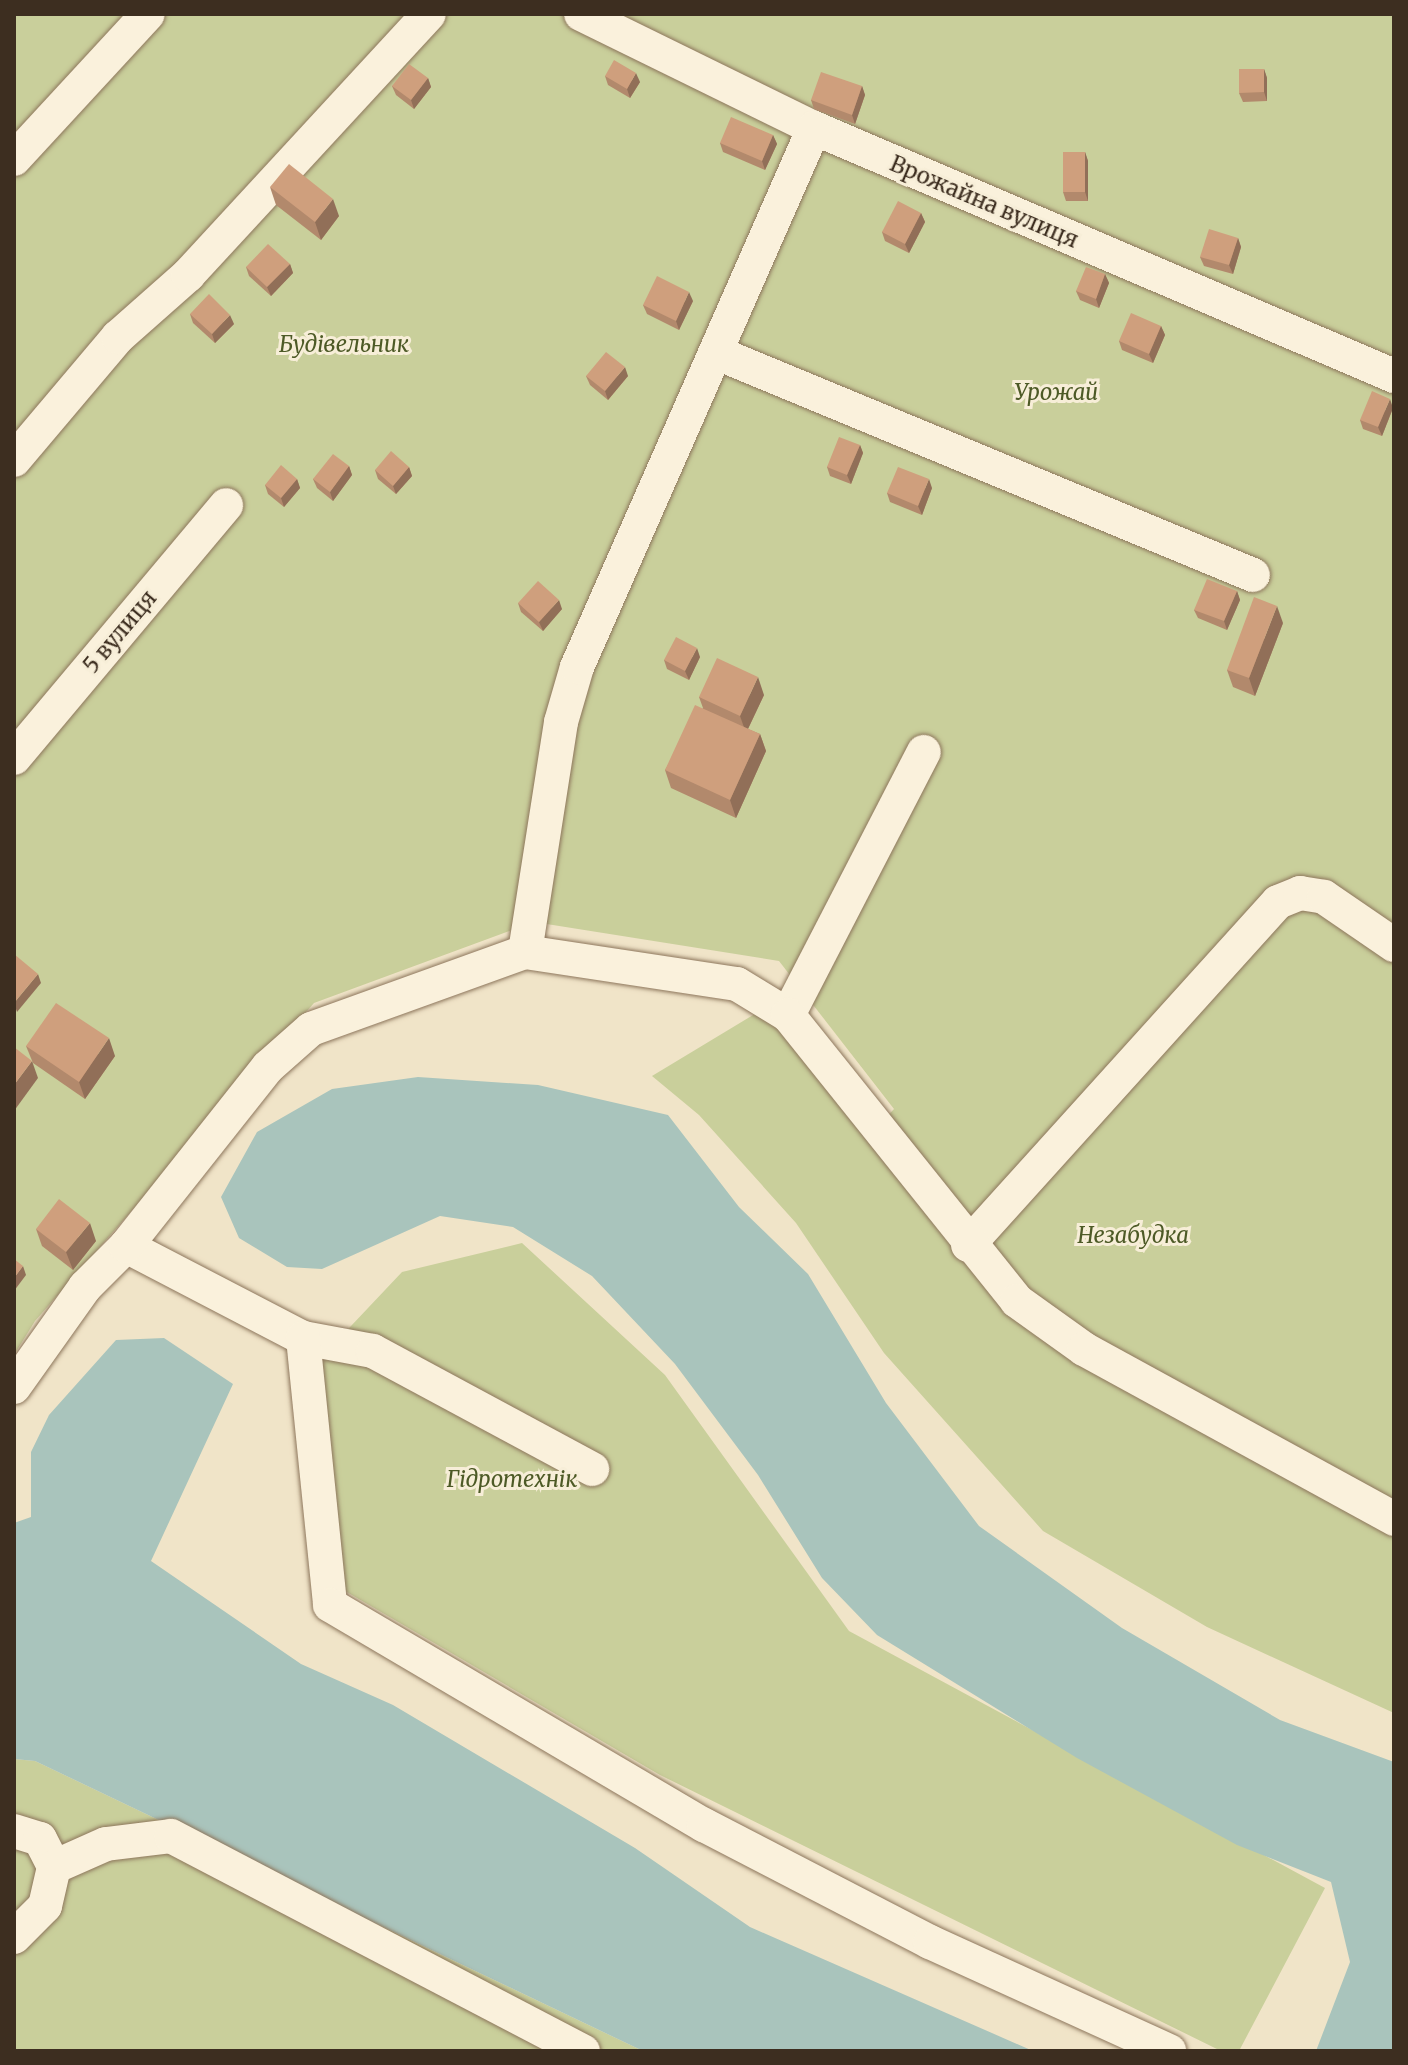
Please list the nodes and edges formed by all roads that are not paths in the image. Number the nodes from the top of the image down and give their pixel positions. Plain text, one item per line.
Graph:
1 (148, 14) edge
2 (429, 14) edge
3 (581, 14) edge
4 (814, 128) junction
5 (14, 159) edge
6 (717, 353) junction
7 (1394, 376) edge
8 (14, 460) edge
9 (226, 505) dead end
10 (1253, 575) dead end
11 (924, 752) dead end
12 (14, 758) edge
13 (1394, 945) edge
14 (525, 952) junction
15 (788, 1015) junction
16 (968, 1245) junction
17 (126, 1246) junction
18 (303, 1338) junction
19 (14, 1387) edge
20 (592, 1469) dead end
21 (1394, 1519) edge
22 (14, 1831) edge
23 (54, 1867) junction
24 (14, 1937) edge
25 (583, 2051) edge
26 (1169, 2051) edge

1 - 5 street
2 - 8 street
3 - 4 street, Врожайна вулиця
4 - 6 street
4 - 7 street, Врожайна вулиця
6 - 10 street
6 - 14 street
9 - 12 street, 5 вулиця
11 - 15 street
13 - 16 street
14 - 15 street
14 - 17 street
15 - 16 street
16 - 21 street
17 - 18 street
17 - 19 street
18 - 20 street
18 - 26 street
22 - 23 street
23 - 24 street
23 - 25 street

